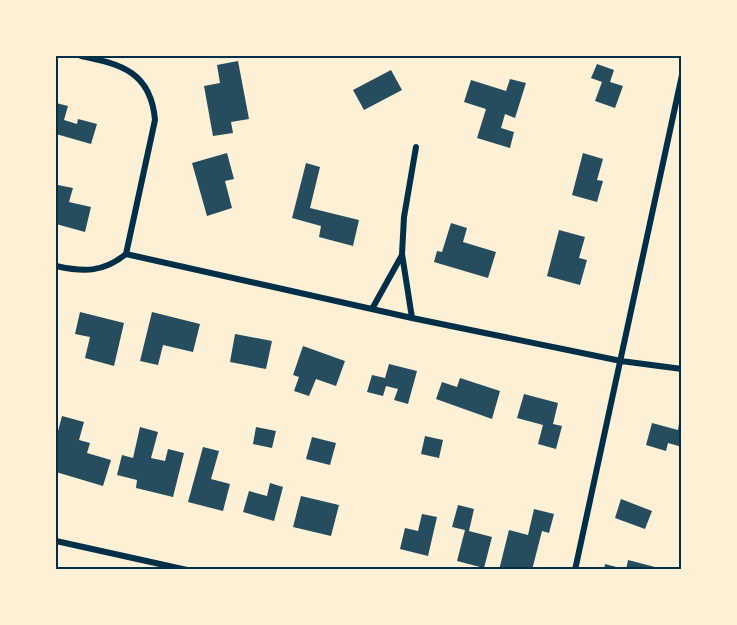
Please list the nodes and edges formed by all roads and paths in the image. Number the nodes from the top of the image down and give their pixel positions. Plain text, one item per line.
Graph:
1 (81, 56) edge
2 (681, 75) edge
3 (416, 147) dead end
4 (126, 254) junction
5 (402, 254) junction
6 (56, 266) edge
7 (372, 309) junction
8 (412, 318) junction
9 (621, 361) junction
10 (681, 369) edge
11 (56, 541) edge
12 (187, 570) edge
13 (575, 570) edge

1 - 4 street
2 - 9 street
3 - 5 street
4 - 6 street
4 - 7 street
5 - 7 street
5 - 8 street
7 - 8 street
8 - 9 street
9 - 10 street
9 - 13 street
11 - 12 street

